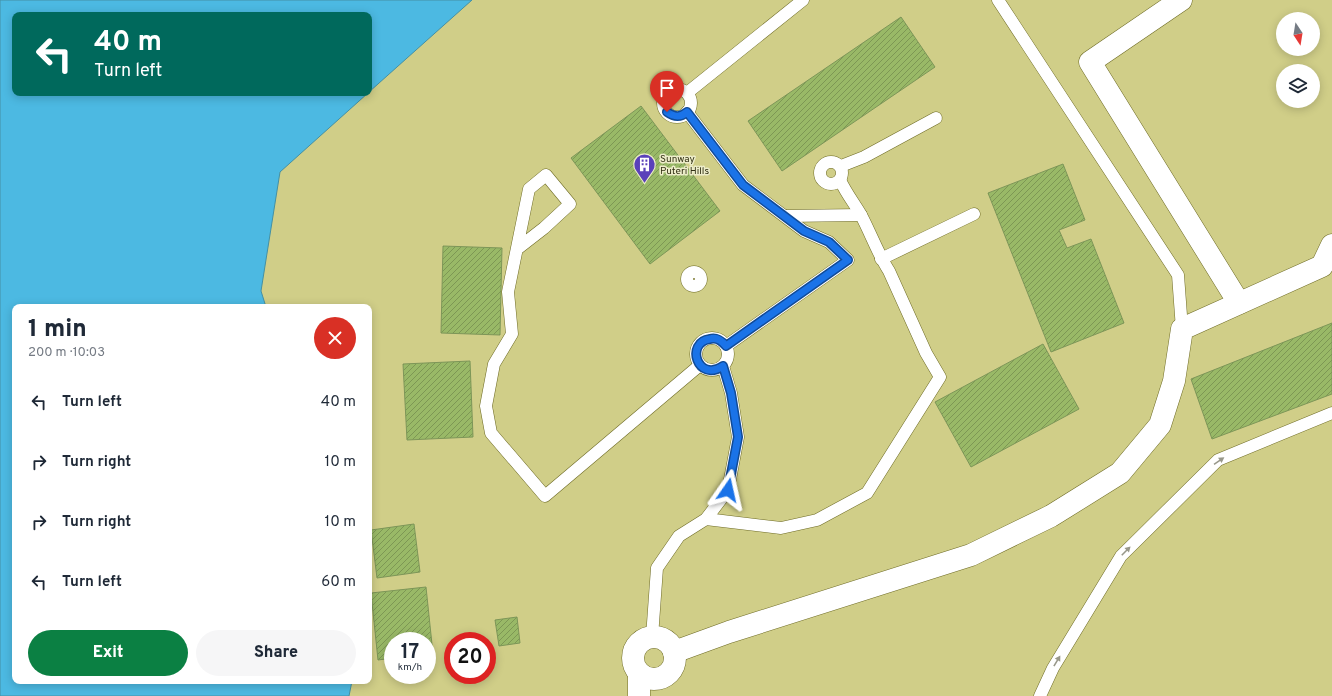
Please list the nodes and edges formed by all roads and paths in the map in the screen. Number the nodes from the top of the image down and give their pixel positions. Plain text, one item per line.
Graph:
1 (804, 0) edge
2 (998, 0) edge
3 (1181, 0) edge
4 (687, 93) junction
5 (687, 112) junction
6 (936, 118) dead end
7 (841, 166) junction
8 (840, 180) junction
9 (974, 214) dead end
10 (861, 215) junction
11 (785, 216) junction
12 (1332, 245) edge
13 (517, 249) junction
14 (881, 259) junction
15 (1239, 303) junction
16 (1182, 329) junction
17 (726, 346) junction
18 (700, 365) junction
19 (723, 366) junction
20 (1332, 413) edge
21 (706, 519) junction
22 (652, 637) junction
23 (674, 652) junction
24 (639, 673) junction
25 (664, 686) edge
26 (639, 696) edge
27 (1040, 696) edge

1 - 4 lane
2 - 16 lane
3 - 15 street
4 - 5 lane
4 - 5 lane
5 - 11 lane
6 - 7 lane
7 - 8 lane
7 - 8 lane
8 - 10 lane
9 - 14 lane
10 - 11 lane
10 - 14 lane
11 - 17 lane
12 - 15 street
13 - 13 lane
13 - 18 lane
14 - 21 lane
15 - 16 street
16 - 23 street
17 - 18 lane
17 - 19 lane
18 - 19 lane
19 - 21 lane
27 -> 20 lane
21 - 22 lane
22 - 23 street
22 - 24 street
23 - 25 street
24 - 25 street
24 - 26 street

